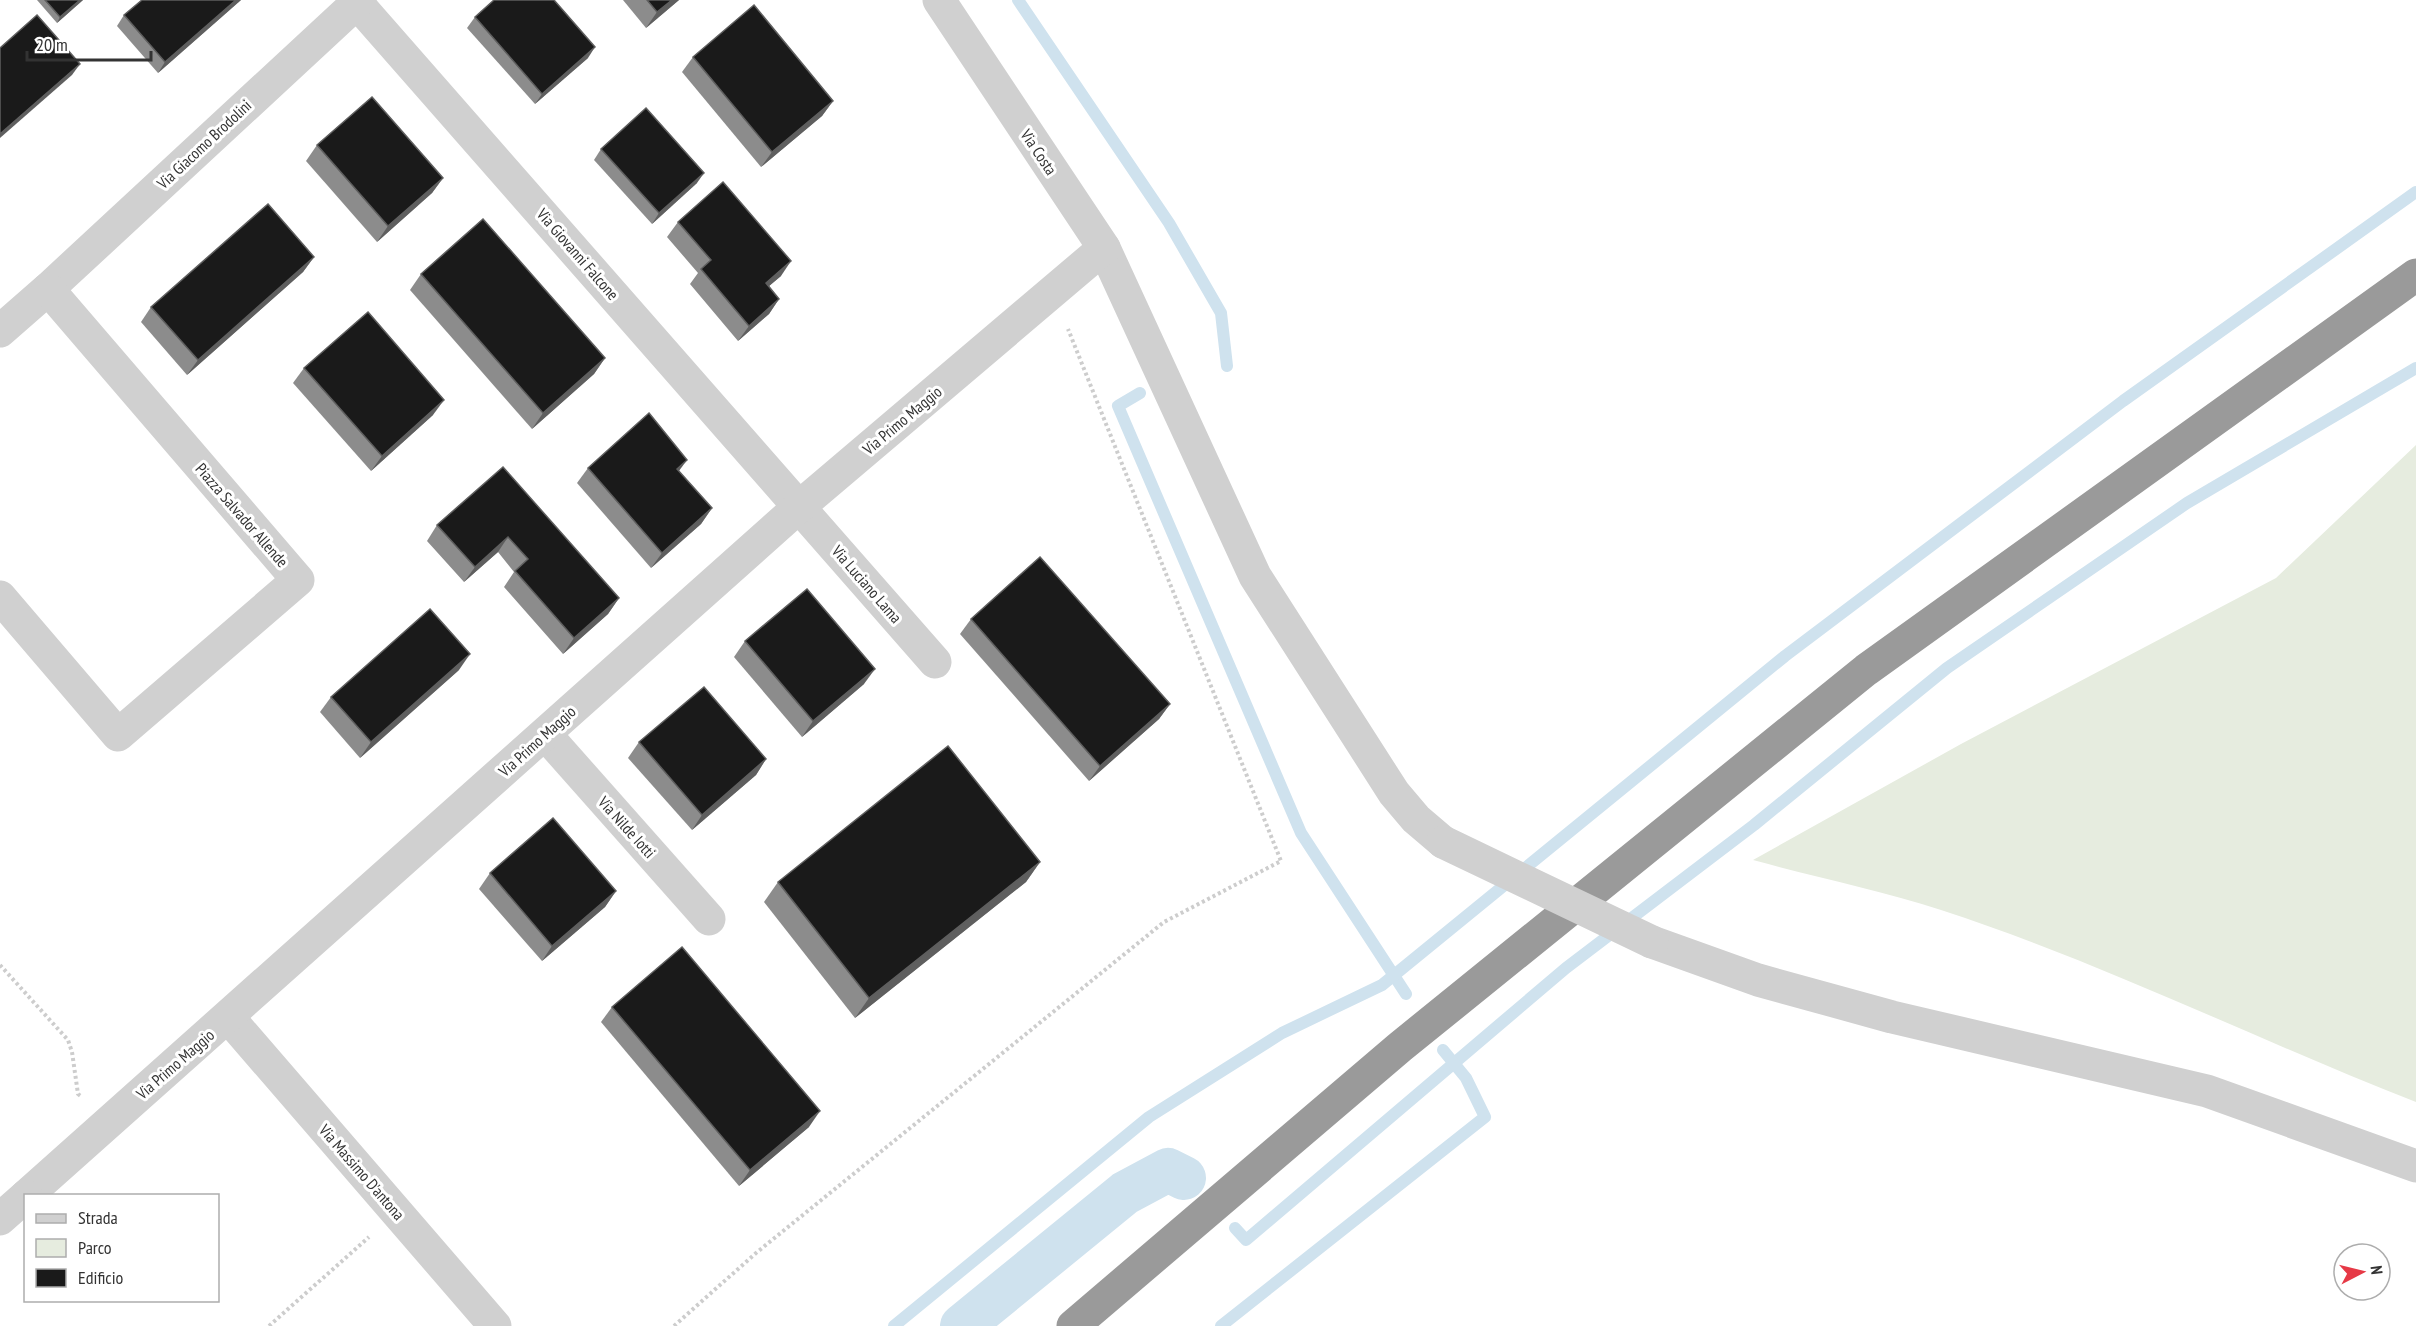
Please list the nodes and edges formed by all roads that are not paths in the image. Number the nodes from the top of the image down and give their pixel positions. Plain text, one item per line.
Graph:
1 (939, 0) edge
2 (358, 1) edge
3 (1104, 248) junction
4 (2416, 275) edge
5 (48, 289) junction
6 (0, 331) edge
7 (800, 506) junction
8 (0, 597) edge
9 (935, 662) dead end
10 (545, 734) junction
11 (709, 919) dead end
12 (228, 1017) junction
13 (2416, 1166) edge
14 (28, 1194) edge
15 (24, 1198) edge
16 (0, 1219) edge
17 (495, 1326) edge
18 (1073, 1326) edge

1 - 3 street, Via Costa
2 - 5 street, Via Giacomo Brodolini
2 - 7 street, Via Giovanni Falcone
3 - 7 street, Via Primo Maggio
3 - 13 street, Via Costa, bridge
4 - 18 highway
5 - 6 street
5 - 8 street, Piazza Salvador Allende
7 - 9 street, Via Luciano Lama
7 - 10 street, Via Primo Maggio
10 - 11 street, Via Nilde Iotti
10 - 12 street, Via Primo Maggio
12 - 14 street, Via Primo Maggio
12 - 17 street, Via Massimo D'antona
15 - 16 street, Via Primo Maggio

